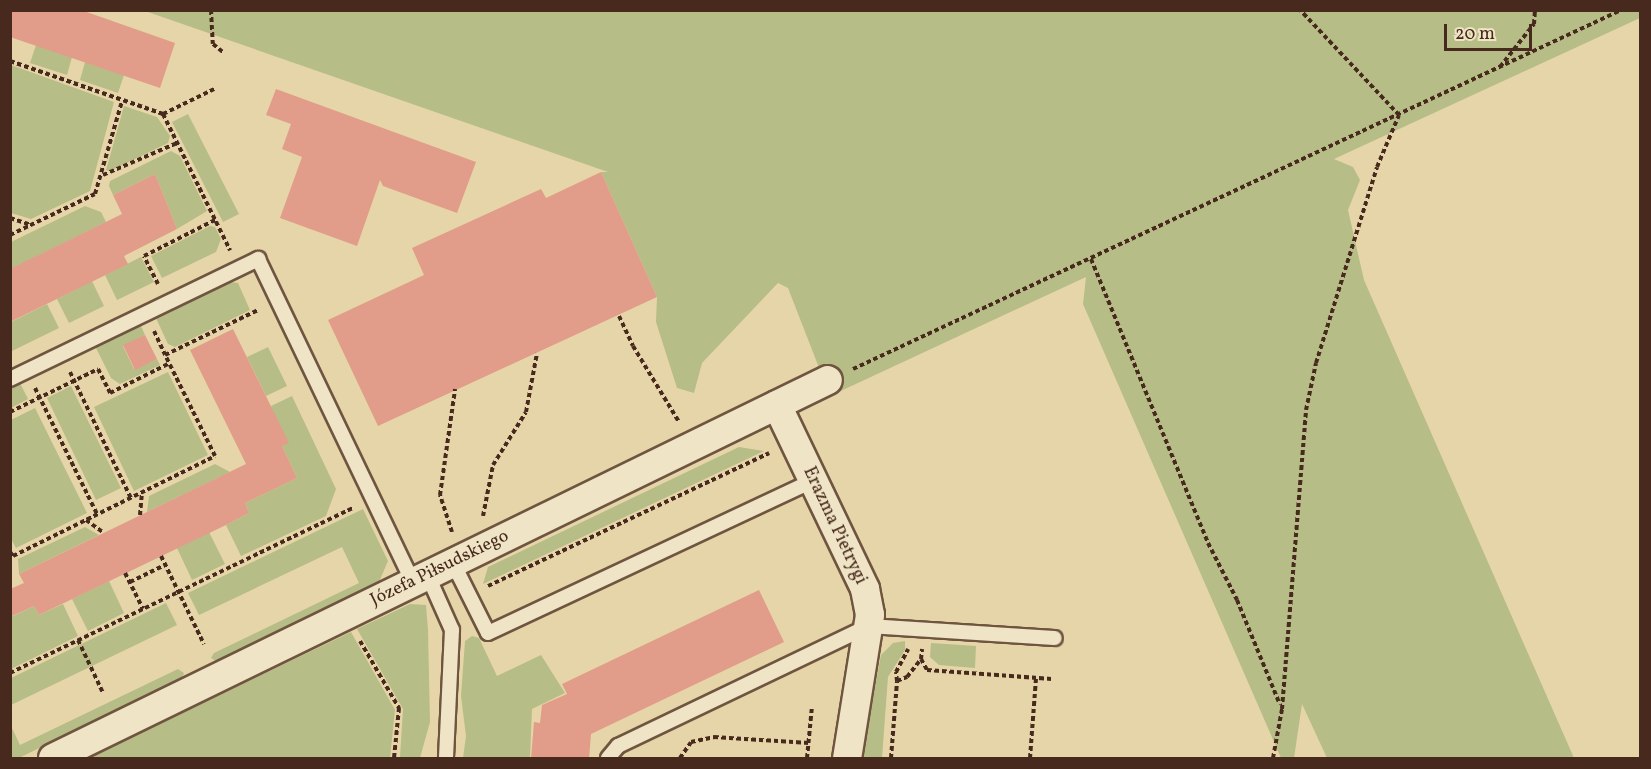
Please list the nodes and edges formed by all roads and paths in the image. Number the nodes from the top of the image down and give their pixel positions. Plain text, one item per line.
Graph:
1 (211, 10) edge
2 (1300, 10) edge
3 (1535, 10) edge
4 (1621, 10) edge
5 (223, 52) dead end
6 (10, 61) edge
7 (1499, 68) junction
8 (214, 89) dead end
9 (122, 101) junction
10 (163, 114) junction
11 (1399, 115) junction
12 (177, 143) junction
13 (103, 175) junction
14 (10, 218) edge
15 (214, 220) junction
16 (32, 225) junction
17 (10, 235) edge
18 (1091, 259) junction
19 (238, 268) junction
20 (160, 288) dead end
21 (258, 310) junction
22 (620, 316) dead end
23 (262, 320) dead end
24 (537, 353) dead end
25 (61, 354) junction
26 (170, 363) junction
27 (27, 371) junction
28 (10, 379) edge
29 (828, 380) joint
30 (74, 381) junction
31 (455, 389) dead end
32 (40, 398) junction
33 (777, 405) junction
34 (10, 412) edge
35 (794, 441) junction
36 (692, 447) junction
37 (813, 481) junction
38 (142, 492) junction
39 (131, 498) junction
40 (346, 498) dead end
41 (374, 502) junction
42 (351, 508) junction
43 (97, 514) junction
44 (140, 515) dead end
45 (86, 520) junction
46 (104, 532) dead end
47 (491, 544) junction
48 (10, 552) edge
49 (161, 556) dead end
50 (457, 562) junction
51 (165, 565) junction
52 (125, 573) dead end
53 (420, 580) junction
54 (130, 582) junction
55 (178, 592) junction
56 (469, 596) junction
57 (143, 609) junction
58 (346, 616) junction
59 (868, 626) junction
60 (1055, 638) dead end
61 (78, 640) junction
62 (923, 642) dead end
63 (204, 644) dead end
64 (921, 659) junction
65 (10, 673) edge
66 (1036, 678) junction
67 (1052, 679) dead end
68 (103, 693) dead end
69 (812, 706) dead end
70 (1282, 709) junction
71 (809, 743) junction
72 (53, 759) edge
73 (394, 759) edge
74 (446, 759) edge
75 (608, 759) edge
76 (680, 759) edge
77 (807, 759) edge
78 (848, 759) edge
79 (891, 759) edge
80 (1030, 759) edge
81 (1273, 759) edge

1 - 5 path
2 - 11 path
3 - 7 path
4 - 7 path
6 - 9 path
7 - 11 path
8 - 10 path
9 - 10 path
9 - 13 path
10 - 12 path
11 - 18 path
11 - 70 path
12 - 13 path
12 - 15 path
13 - 16 path
14 - 16 path
15 - 19 path
15 - 20 path
16 - 17 path
18 - 29 path
18 - 70 path
19 - 21 path
19 - 25 lane
19 - 41 lane
21 - 23 path
21 - 26 path
22 - 36 path
24 - 47 path
25 - 27 lane
25 - 30 path
26 - 30 path
26 - 38 path
27 - 28 lane
27 - 32 path
29 - 33 street, Józefa Piłsudskiego
30 - 32 path
30 - 39 path
31 - 50 path
32 - 34 path
32 - 43 path
33 - 35 street, Erazma Pietrygi
33 - 36 street, Józefa Piłsudskiego
35 - 37 street, Erazma Pietrygi
35 - 56 path
36 - 47 street, Józefa Piłsudskiego
37 - 56 lane
37 - 59 street, Erazma Pietrygi
38 - 39 path
38 - 44 path
39 - 43 path
40 - 42 path
41 - 42 path
41 - 53 lane
42 - 55 path
43 - 45 path
45 - 46 path
45 - 48 path
47 - 50 street, Józefa Piłsudskiego
49 - 51 path
50 - 53 street, Józefa Piłsudskiego
50 - 56 lane
51 - 54 path
51 - 55 path
52 - 54 path
53 - 58 street, Józefa Piłsudskiego
53 - 74 lane
54 - 57 path
55 - 57 path
55 - 63 path
57 - 61 path
58 - 72 street, Józefa Piłsudskiego
58 - 73 path
59 - 60 lane
59 - 75 lane
59 - 78 street, Erazma Pietrygi
61 - 65 path
61 - 68 path
62 - 64 path
64 - 66 path
64 - 79 path
66 - 67 path
66 - 80 path
69 - 71 path
70 - 81 path
71 - 76 path
71 - 77 path

